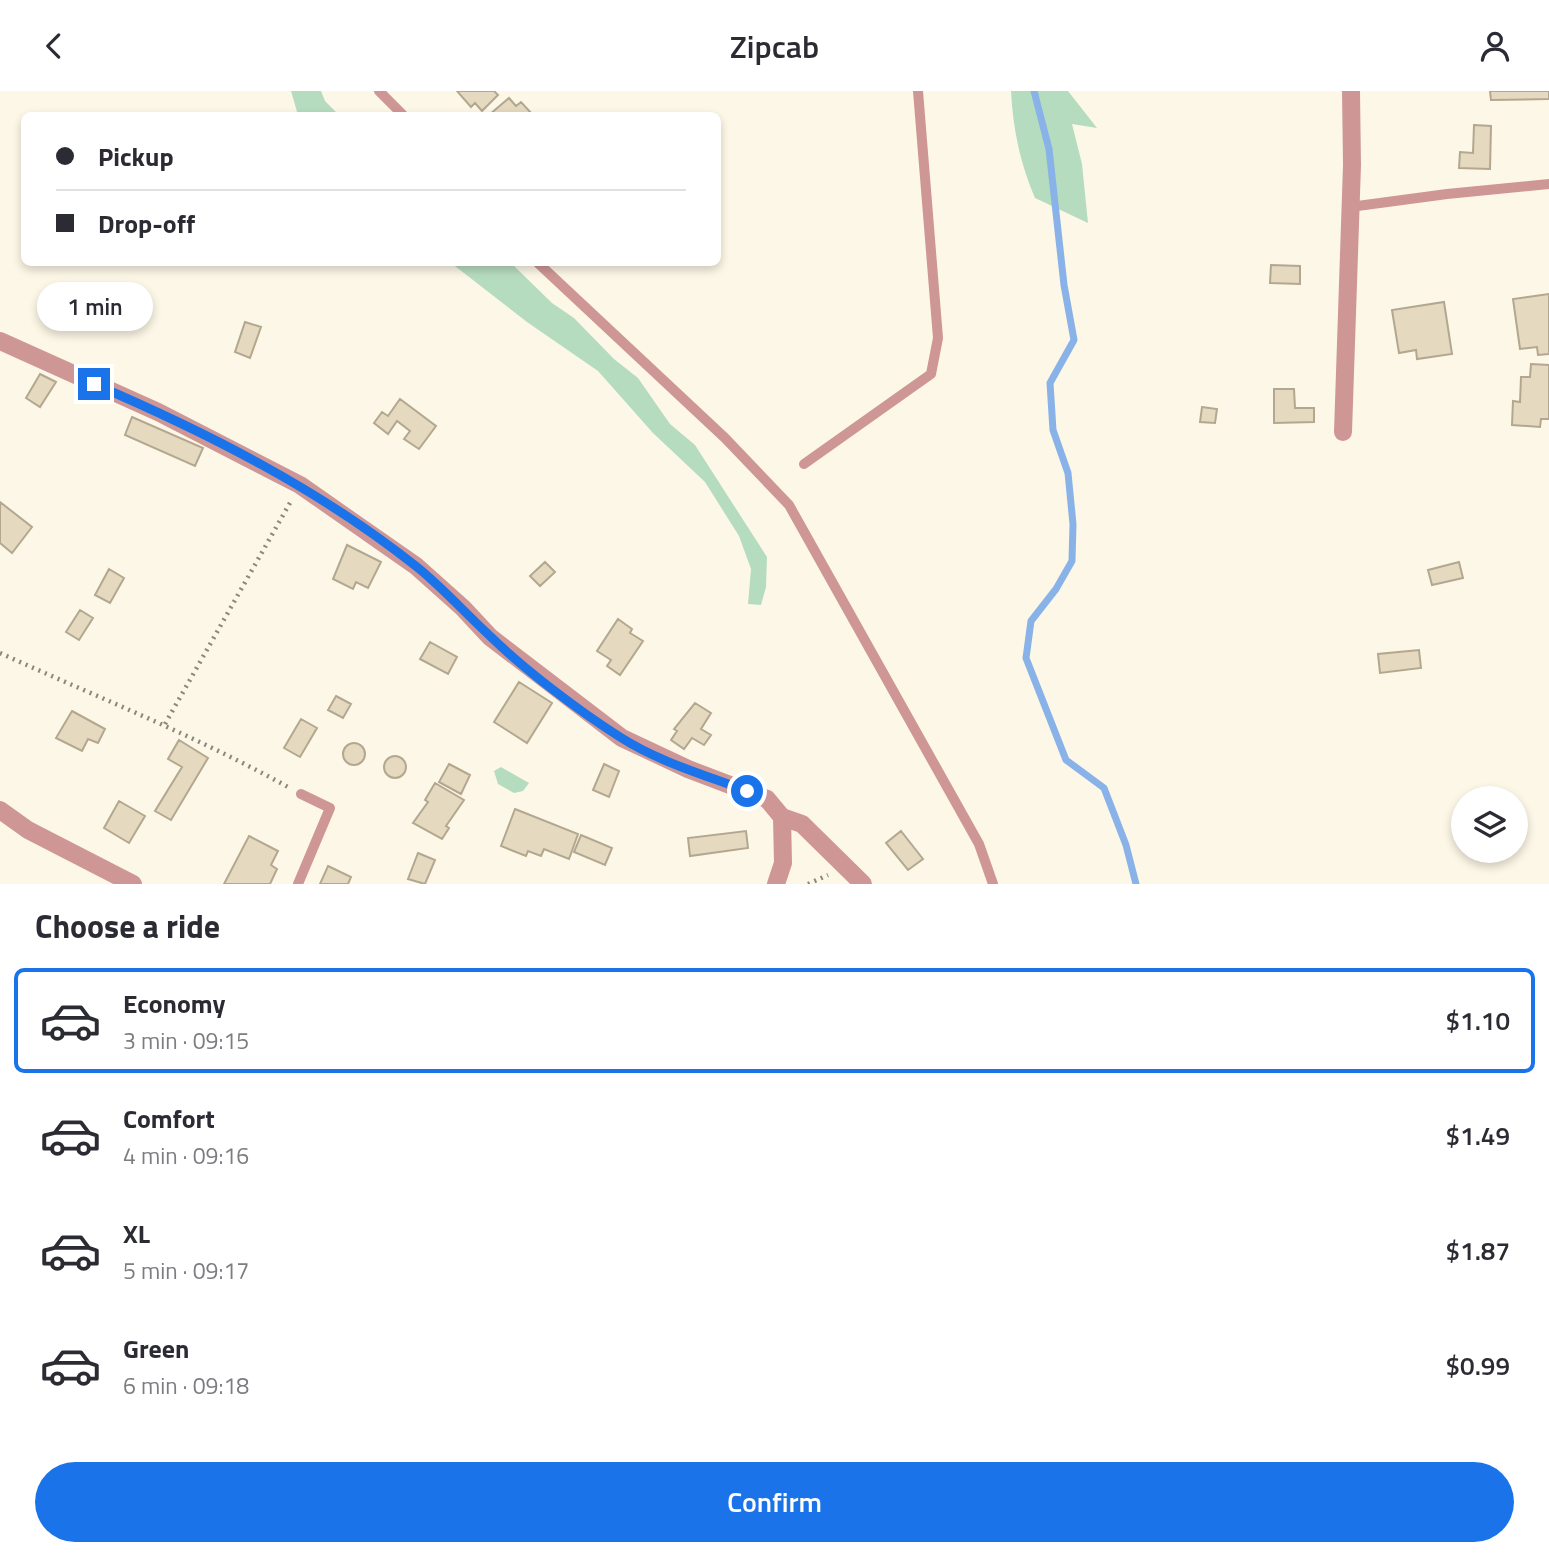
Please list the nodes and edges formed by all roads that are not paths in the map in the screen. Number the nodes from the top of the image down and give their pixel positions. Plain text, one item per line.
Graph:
1 (379, 91) edge
2 (919, 91) edge
3 (1352, 91) edge
4 (400, 112) edge
5 (1549, 184) edge
6 (1350, 208) junction
7 (541, 266) edge
8 (0, 341) edge
9 (1343, 432) dead end
10 (804, 464) dead end
11 (301, 794) road end
12 (0, 810) edge
13 (782, 817) junction
14 (133, 884) edge
15 (298, 884) edge
16 (776, 884) edge
17 (863, 884) edge
18 (993, 884) edge

1 - 4 lane
2 - 10 lane
3 - 6 street
5 - 6 lane
6 - 9 street
7 - 18 lane
8 - 13 street
11 - 15 lane
12 - 14 street
13 - 16 street
13 - 17 street

